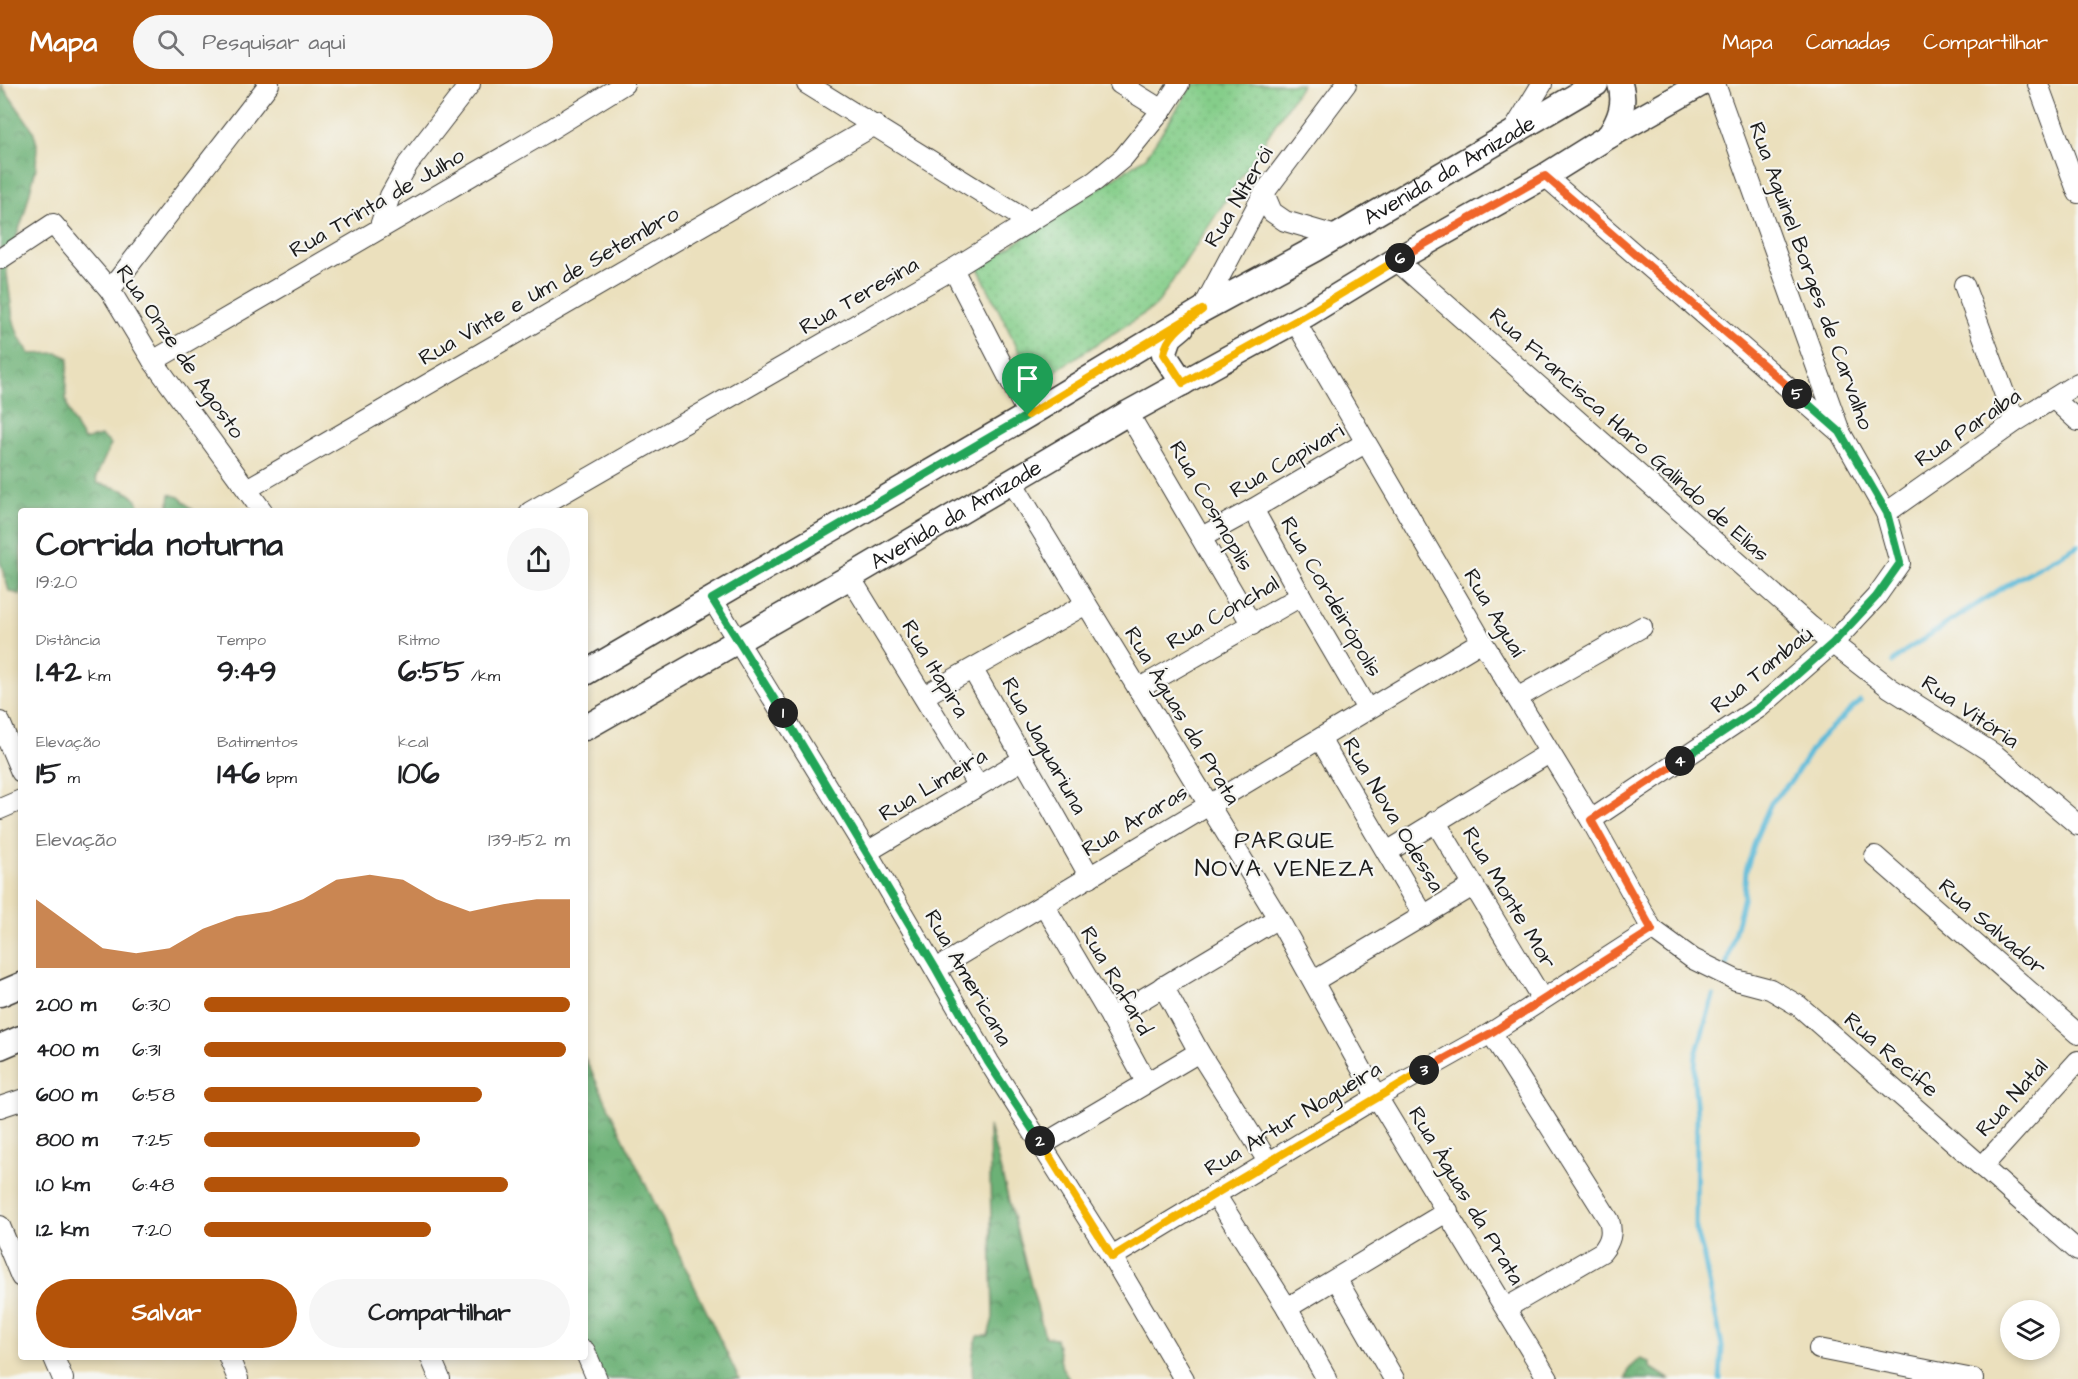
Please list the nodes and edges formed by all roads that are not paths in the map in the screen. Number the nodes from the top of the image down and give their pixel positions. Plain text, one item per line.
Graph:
1 (269, 84) edge
2 (470, 84) edge
3 (624, 84) edge
4 (807, 84) edge
5 (1120, 84) edge
6 (1179, 84) edge
7 (1346, 84) edge
8 (1542, 84) edge
9 (1596, 84) edge
10 (1620, 84) edge
11 (1701, 84) edge
12 (1715, 84) edge
13 (2038, 84) edge
14 (1162, 110) junction
15 (875, 125) junction
16 (1512, 134) junction
17 (1609, 136) junction
18 (1545, 176) junction
19 (1264, 193) junction
20 (2078, 193) edge
21 (1029, 222) junction
22 (379, 229) junction
23 (1335, 236) junction
24 (0, 259) edge
25 (1396, 260) junction
26 (953, 269) junction
27 (1964, 285) dead end
28 (110, 290) junction
29 (1202, 310) junction
30 (1295, 321) junction
31 (153, 361) junction
32 (1183, 383) junction
33 (2078, 383) edge
34 (2054, 399) junction
35 (1128, 413) junction
36 (1028, 415) junction
37 (2078, 421) edge
38 (2015, 422) junction
39 (1840, 432) junction
40 (1365, 443) junction
41 (1012, 482) junction
42 (247, 489) junction
43 (260, 508) edge
44 (537, 508) edge
45 (1253, 509) junction
46 (1887, 513) junction
47 (1202, 537) junction
48 (850, 577) junction
49 (1301, 596) junction
50 (712, 599) junction
51 (1086, 604) junction
52 (1252, 625) junction
53 (1642, 627) dead end
54 (739, 640) junction
55 (1482, 641) junction
56 (1833, 643) junction
57 (973, 670) junction
58 (588, 671) edge
59 (1138, 689) junction
60 (924, 696) junction
61 (1517, 698) junction
62 (1367, 709) junction
63 (0, 722) edge
64 (588, 726) edge
65 (1320, 739) junction
66 (1548, 753) junction
67 (1024, 759) junction
68 (18, 765) edge
69 (978, 786) junction
70 (18, 801) edge
71 (1208, 805) junction
72 (0, 809) edge
73 (1591, 820) junction
74 (1435, 821) junction
75 (2078, 825) edge
76 (867, 852) junction
77 (1387, 852) junction
78 (1875, 856) dead end
79 (1090, 877) junction
80 (1473, 886) junction
81 (1044, 905) junction
82 (1424, 916) junction
83 (1278, 918) junction
84 (1652, 930) junction
85 (936, 969) junction
86 (1314, 981) junction
87 (18, 986) edge
88 (1162, 986) junction
89 (0, 994) edge
90 (1542, 999) junction
91 (1111, 1017) junction
92 (1491, 1033) junction
93 (2078, 1034) edge
94 (18, 1039) edge
95 (0, 1047) edge
96 (1199, 1052) junction
97 (2078, 1061) edge
98 (1146, 1082) junction
99 (1377, 1097) junction
100 (18, 1101) edge
101 (0, 1107) edge
102 (1042, 1145) junction
103 (1269, 1162) junction
104 (1982, 1167) junction
105 (1215, 1194) junction
106 (1448, 1211) junction
107 (0, 1226) edge
108 (2078, 1251) edge
109 (1112, 1257) junction
110 (18, 1270) edge
111 (1336, 1280) junction
112 (1287, 1308) junction
113 (1506, 1308) junction
114 (1819, 1349) dead end
115 (588, 1358) edge
116 (230, 1360) edge
117 (432, 1360) edge
118 (238, 1379) edge
119 (440, 1379) edge
120 (597, 1379) edge
121 (1184, 1379) edge
122 (1327, 1379) edge
123 (1394, 1379) edge
124 (1548, 1379) edge
125 (1973, 1379) edge

1 - 28 street
2 - 22 street
3 - 22 street, Rua Trinta de Julho
4 - 15 street
5 - 14 street
6 - 14 street, Rua Teresina
7 - 19 street, Rua Niterói
8 - 16 street
9 - 16 main road, Avenida da Amizade
10 - 17 main road
11 - 17 main road, Avenida da Amizade
12 - 39 street, Rua Aguinel Borges de Carvalho
13 - 20 street
14 - 21 street, Rua Teresina
15 - 21 street
15 - 42 street, Rua Vinte e Um de Setembro
16 - 23 main road, Avenida da Amizade
17 - 18 main road, Avenida da Amizade
18 - 25 main road, Avenida da Amizade
18 - 39 street
19 - 23 street
19 - 29 street, Rua Niterói
21 - 26 street, Rua Teresina
22 - 31 street, Rua Trinta de Julho
23 - 29 main road, Avenida da Amizade
24 - 28 street, Rua Onze de Agosto
25 - 30 main road, Avenida da Amizade
25 - 56 street, Rua Francisca Haro Galindo de Elias
26 - 36 street
26 - 44 street, Rua Teresina
27 - 38 street
28 - 31 street, Rua Onze de Agosto
29 - 32 main road
29 - 36 main road, Avenida da Amizade
30 - 32 main road, Avenida da Amizade
30 - 40 street, Rua Aguaí
31 - 42 street, Rua Onze de Agosto
32 - 35 main road, Avenida da Amizade
33 - 34 street, Rua Paraíba
34 - 37 street
34 - 38 street, Rua Paraíba
35 - 41 main road, Avenida da Amizade
35 - 47 street, Rua Cosmoplis
36 - 50 main road, Avenida da Amizade
38 - 46 street, Rua Paraíba
39 - 46 street, Rua Aguinel Borges de Carvalho
40 - 45 street, Rua Capivari
40 - 55 street, Rua Aguaí
41 - 48 main road, Avenida da Amizade
41 - 51 street, Rua Águas da Prata
42 - 43 street, Rua Onze de Agosto
45 - 47 street, Rua Capivari
45 - 49 street, Rua Cordeirópolis
46 - 56 street, Rua Tambaú
47 - 52 street, Rua Cosmoplis
48 - 54 main road, Avenida da Amizade
48 - 60 street, Rua Itapira
49 - 52 street, Rua Conchal
49 - 62 street, Rua Cordeirópolis
50 - 54 street, Rua Americana
50 - 58 main road, Avenida da Amizade
51 - 57 street
51 - 59 street, Rua Águas da Prata
52 - 59 street, Rua Conchal
53 - 61 street
54 - 64 main road, Avenida da Amizade
54 - 76 street, Rua Americana
55 - 61 street, Rua Aguaí
55 - 62 street, Rua Araras
56 - 73 street, Rua Tambaú
56 - 75 street, Rua Vitória
57 - 60 street
57 - 67 street, Rua Jaguariuna
59 - 71 street, Rua Águas da Prata
60 - 69 street, Rua Itapira
61 - 66 street, Rua Aguaí
62 - 65 street, Rua Araras
63 - 68 street
65 - 71 street, Rua Araras
65 - 77 street, Rua Nova Odessa
66 - 73 street, Rua Aguaí
66 - 74 street
67 - 69 street, Rua Limeira
67 - 79 street, Rua Jaguariuna
69 - 76 street, Rua Limeira
70 - 72 street
71 - 79 street, Rua Araras
71 - 83 street, Rua Águas da Prata
73 - 84 street, Rua Aguaí
74 - 77 street
74 - 80 street, Rua Monte Mor
76 - 85 street, Rua Americana
77 - 82 street, Rua Nova Odessa
78 - 93 street, Rua Salvador
79 - 81 street, Rua Araras
80 - 82 street
80 - 90 street, Rua Monte Mor
81 - 85 street, Rua Araras
81 - 91 street, Rua Rafard
82 - 86 street
83 - 86 street, Rua Águas da Prata
83 - 88 street
84 - 90 street, Rua Artur Nogueira
84 - 104 street, Rua Recife
85 - 102 street, Rua Americana
86 - 99 street, Rua Águas da Prata
87 - 89 main road
88 - 91 street
88 - 96 street
90 - 92 street, Rua Artur Nogueira
91 - 98 street, Rua Rafard
92 - 99 street, Rua Artur Nogueira
92 - 113 street
94 - 95 main road
96 - 98 street
96 - 103 street
97 - 104 street, Rua Natal
98 - 102 street
99 - 103 street, Rua Artur Nogueira
99 - 106 street, Rua Águas da Prata
100 - 101 street
102 - 109 street, Rua Americana
103 - 105 street, Rua Artur Nogueira
104 - 108 street, Rua Recife
105 - 109 street, Rua Artur Nogueira
105 - 112 street
106 - 111 street
106 - 113 street, Rua Águas da Prata
107 - 110 street
109 - 121 street, Rua Americana
111 - 112 street
111 - 123 street
112 - 122 street
113 - 124 street, Rua Águas da Prata
114 - 125 street
115 - 120 street
116 - 118 street
117 - 119 street

